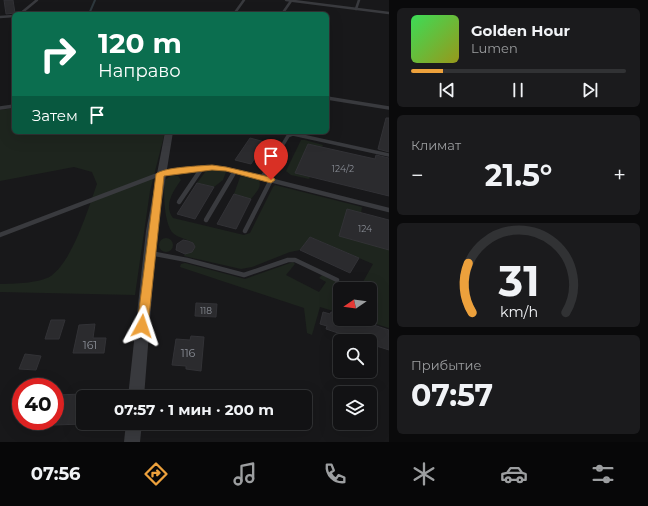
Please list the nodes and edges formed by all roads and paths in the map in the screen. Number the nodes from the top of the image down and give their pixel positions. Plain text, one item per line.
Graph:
1 (37, 0) edge
2 (244, 0) edge
3 (286, 0) edge
4 (359, 0) edge
5 (291, 1) edge
6 (356, 9) junction
7 (22, 12) edge
8 (235, 12) edge
9 (283, 12) edge
10 (389, 13) edge
11 (12, 16) edge
12 (0, 17) edge
13 (329, 98) edge
14 (12, 106) edge
15 (0, 108) edge
16 (389, 108) edge
17 (169, 134) edge
18 (389, 155) edge
19 (202, 168) junction
20 (235, 171) junction
21 (160, 174) junction
22 (262, 178) junction
23 (271, 180) junction
24 (179, 202) dead end
25 (389, 210) edge
26 (206, 220) dead end
27 (245, 231) dead end
28 (0, 235) edge
29 (150, 253) junction
30 (337, 280) dead end
31 (137, 390) edge
32 (133, 430) edge
33 (132, 442) edge

1 - 7 lane
2 - 8 lane
3 - 5 lane
4 - 6 lane
5 - 6 lane
5 - 9 lane
6 - 10 lane
11 - 12 lane
13 - 16 lane
14 - 15 lane
17 - 21 street
18 - 22 lane
19 - 20 lane
19 - 21 lane
19 - 24 lane
20 - 22 lane
20 - 26 lane
21 - 28 lane
21 - 29 street
22 - 23 lane
23 - 25 lane
23 - 27 lane
29 - 30 lane
29 - 31 street
32 - 33 street

